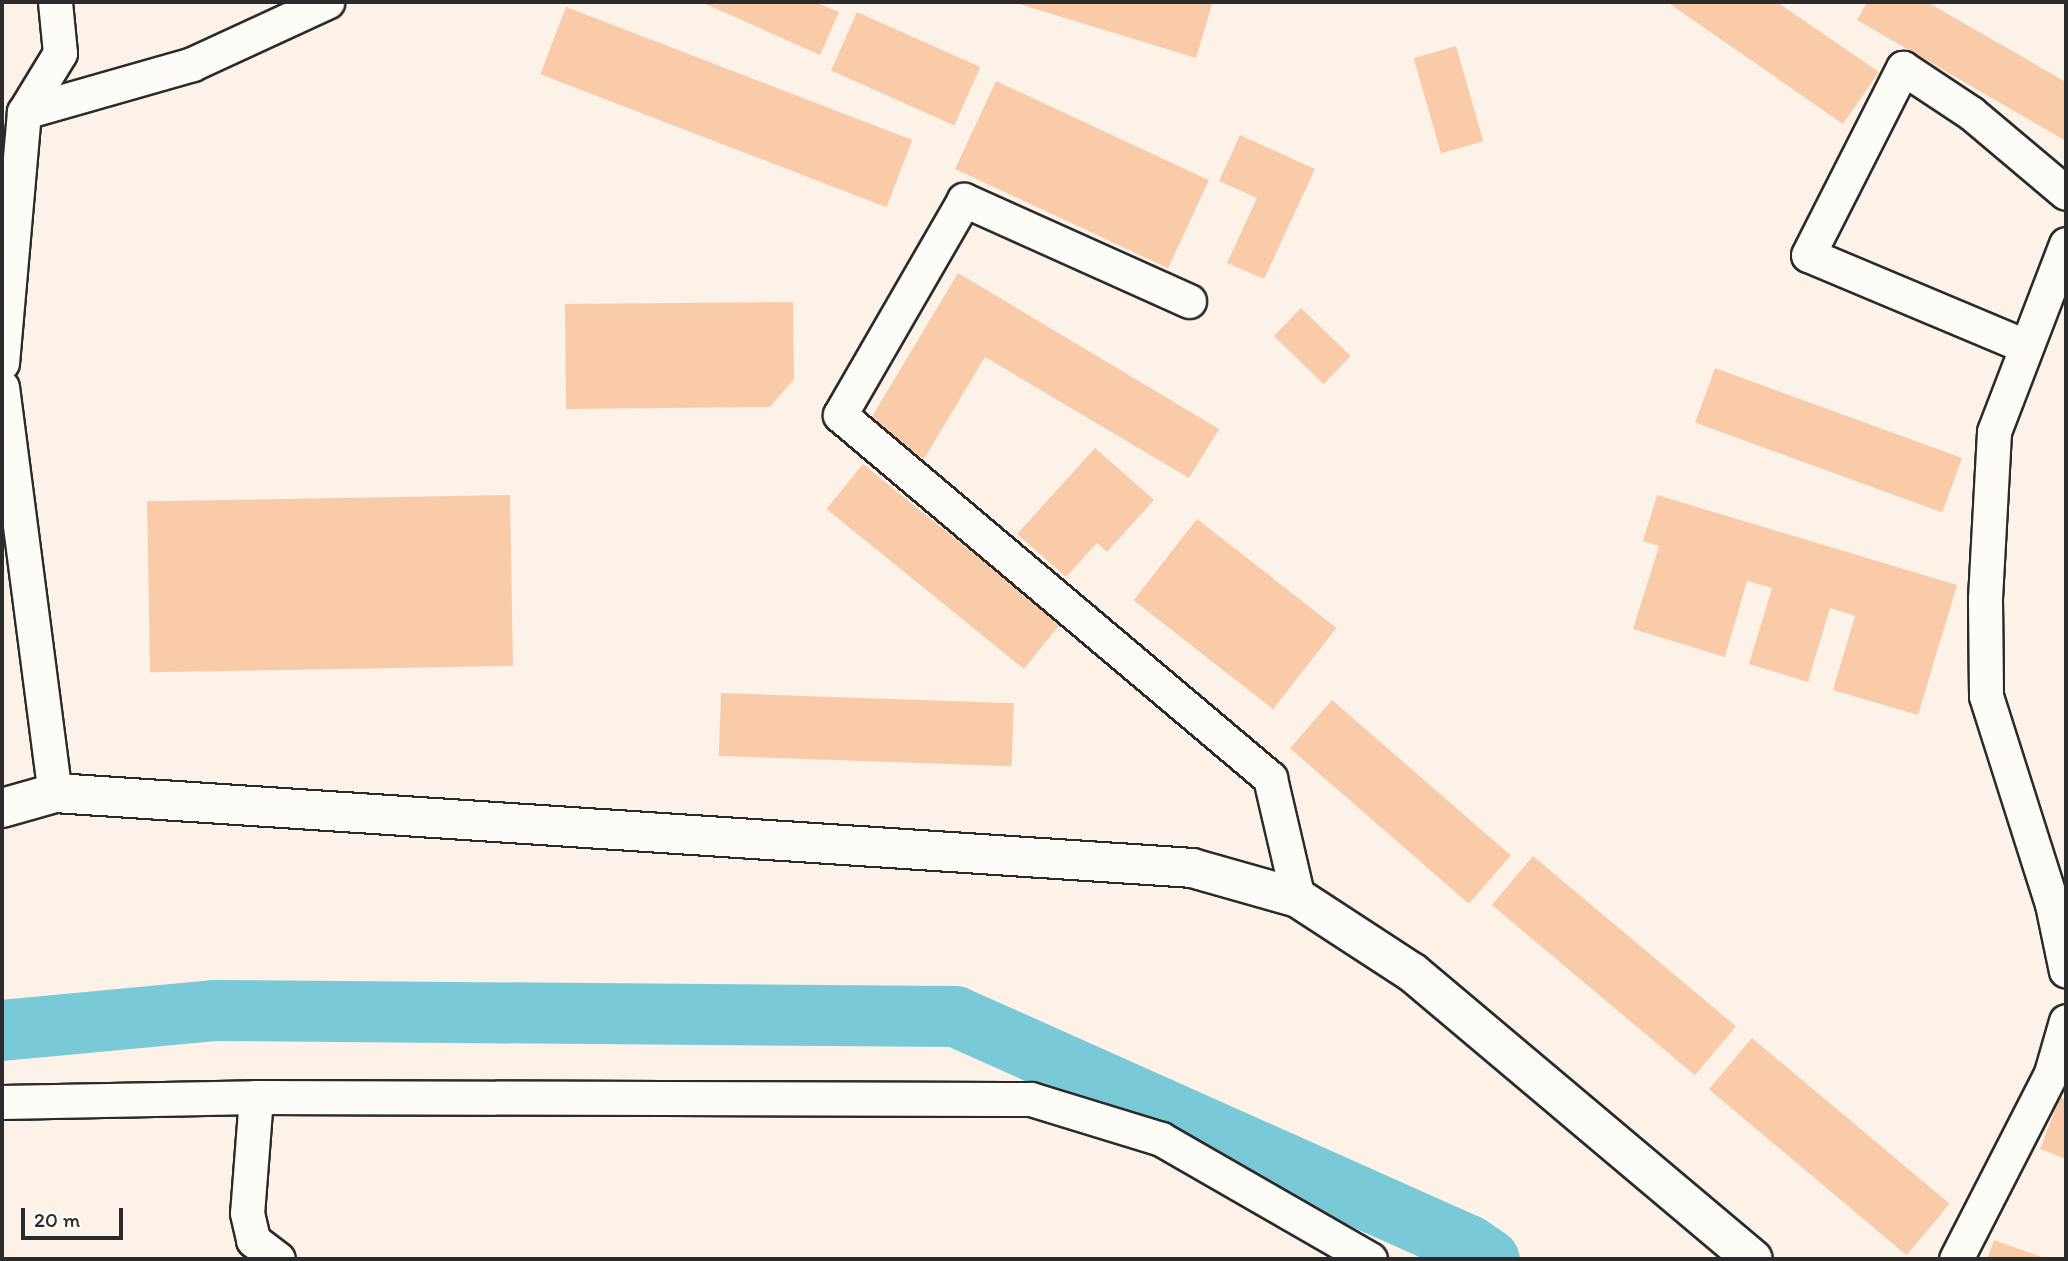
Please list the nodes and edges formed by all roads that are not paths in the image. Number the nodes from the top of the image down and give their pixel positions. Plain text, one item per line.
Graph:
1 (55, 2) edge
2 (327, 2) edge
3 (24, 112) junction
4 (2066, 193) edge
5 (2066, 244) edge
6 (1189, 301) dead end
7 (2025, 346) junction
8 (2, 363) edge
9 (2, 387) edge
10 (55, 793) junction
11 (2, 808) edge
12 (1298, 898) junction
13 (2066, 971) edge
14 (2066, 1021) edge
15 (256, 1097) junction
16 (2, 1102) edge
17 (278, 1259) edge
18 (1370, 1259) edge
19 (1753, 1259) edge
20 (1956, 1259) edge

1 - 3 street
2 - 3 street
3 - 8 street
4 - 7 street
5 - 7 street
6 - 12 street
7 - 13 street
9 - 10 street
10 - 11 highway
10 - 12 highway
12 - 19 highway
14 - 20 street
15 - 16 street
15 - 17 street
15 - 18 street

